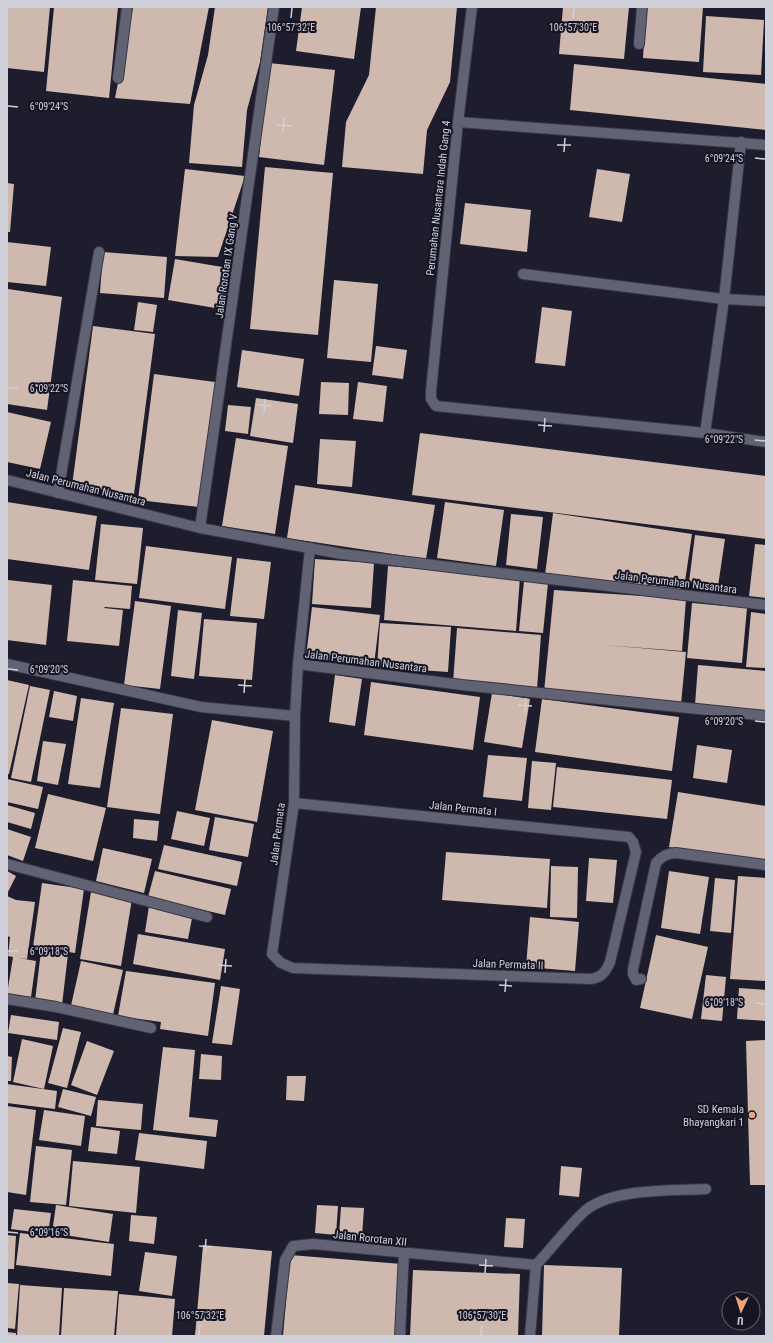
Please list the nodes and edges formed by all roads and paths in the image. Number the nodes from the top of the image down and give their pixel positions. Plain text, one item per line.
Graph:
1 (127, 7) edge
2 (274, 7) edge
3 (472, 7) edge
4 (642, 7) edge
5 (639, 44) dead end
6 (118, 78) dead end
7 (458, 122) junction
8 (741, 142) junction
9 (766, 144) edge
10 (99, 252) dead end
11 (523, 274) dead end
12 (724, 299) junction
13 (766, 301) edge
14 (705, 433) junction
15 (766, 442) edge
16 (7, 480) edge
17 (58, 493) junction
18 (200, 528) junction
19 (305, 547) junction
20 (766, 605) edge
21 (7, 664) edge
22 (298, 664) junction
23 (295, 716) junction
24 (766, 716) edge
25 (294, 803) junction
26 (629, 836) joint
27 (7, 864) edge
28 (766, 865) edge
29 (207, 917) dead end
30 (272, 954) joint
31 (641, 979) dead end
32 (7, 999) edge
33 (151, 1028) dead end
34 (706, 1188) dead end
35 (404, 1253) junction
36 (536, 1265) junction
37 (276, 1336) edge
38 (400, 1336) edge
39 (530, 1336) edge

1 - 6 street
2 - 18 street, Jalan Rorotan IX Gang V
3 - 7 street, Perumahan Nusantara Indah Gang 4
4 - 5 street
7 - 8 street
7 - 14 street, Perumahan Nusantara Indah Gang 4
8 - 9 street
8 - 12 street
10 - 17 street
11 - 12 street
12 - 13 street
12 - 14 street
14 - 15 street
16 - 17 street, Jalan Perumahan Nusantara
17 - 18 street, Jalan Perumahan Nusantara
18 - 19 street, Jalan Perumahan Nusantara
19 - 20 street, Jalan Perumahan Nusantara
19 - 22 street, Jalan Perumahan Nusantara
21 - 23 street
22 - 23 street, Jalan Permata
22 - 24 street, Jalan Perumahan Nusantara
23 - 25 street, Jalan Permata
25 - 26 street, Jalan Permata I
25 - 30 street, Jalan Permata
26 - 30 street, Jalan Permata II
27 - 29 street
28 - 31 street
32 - 33 street
34 - 36 street
35 - 36 street, Jalan Rorotan XII
35 - 37 street, Jalan Rorotan XII
35 - 38 street
36 - 39 street

